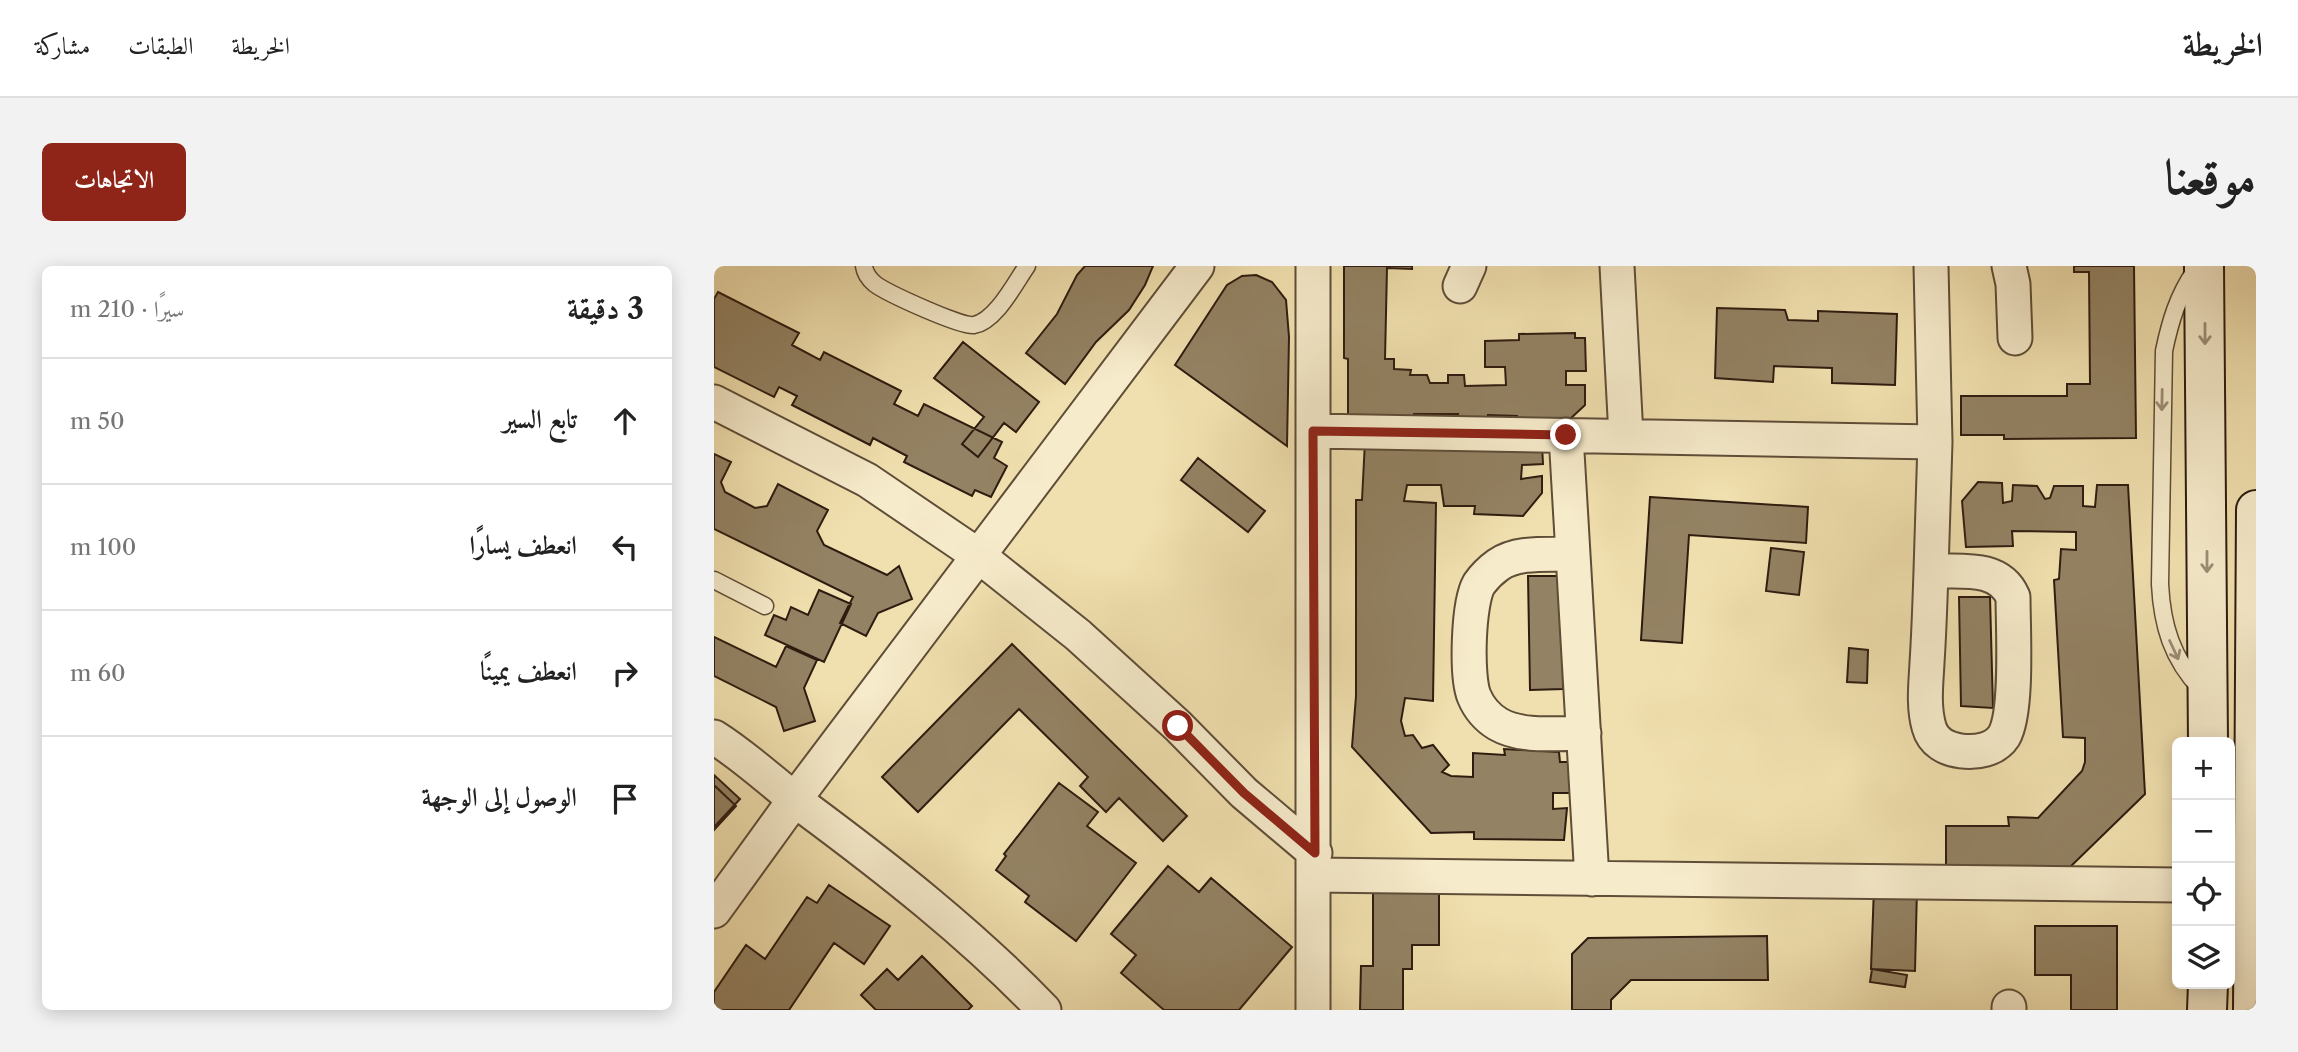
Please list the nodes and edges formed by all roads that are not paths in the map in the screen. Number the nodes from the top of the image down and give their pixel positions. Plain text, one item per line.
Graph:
1 (864, 266) edge
2 (1027, 266) edge
3 (1197, 266) edge
4 (1313, 266) edge
5 (1617, 266) edge
6 (1931, 266) edge
7 (2009, 266) edge
8 (2199, 266) edge
9 (2204, 266) edge
10 (2015, 338) dead end
11 (714, 402) edge
12 (1313, 431) junction
13 (1566, 435) junction
14 (1626, 436) junction
15 (1935, 442) junction
16 (2256, 510) edge
17 (1572, 554) junction
18 (979, 556) junction
19 (1931, 571) junction
20 (714, 580) edge
21 (765, 606) dead end
22 (2208, 696) junction
23 (1584, 733) junction
24 (714, 737) edge
25 (2208, 737) edge
26 (795, 799) junction
27 (1314, 864) junction
28 (1592, 878) junction
29 (2172, 885) edge
30 (2246, 886) edge
31 (714, 911) edge
32 (2208, 989) edge
33 (1043, 1009) edge
34 (1313, 1010) edge
35 (2207, 1010) edge
36 (2253, 1010) edge

1 - 2 lane
3 - 18 street
4 - 12 street
5 - 14 street
6 - 15 street
7 - 10 street
8 -> 22 lane
9 -> 22 main road
11 - 18 street
12 - 13 street
12 - 27 street
13 - 14 street
13 - 17 street
14 - 15 street
15 - 19 street
16 - 30 main road
17 - 23 street
17 - 23 street
18 - 26 street
18 - 27 street
19 - 19 street
20 - 21 lane
22 - 25 main road
23 - 28 street
24 - 26 street
26 - 31 street
26 - 33 street
27 - 28 street
27 - 34 street
28 - 29 street
30 - 36 main road
32 - 35 main road

